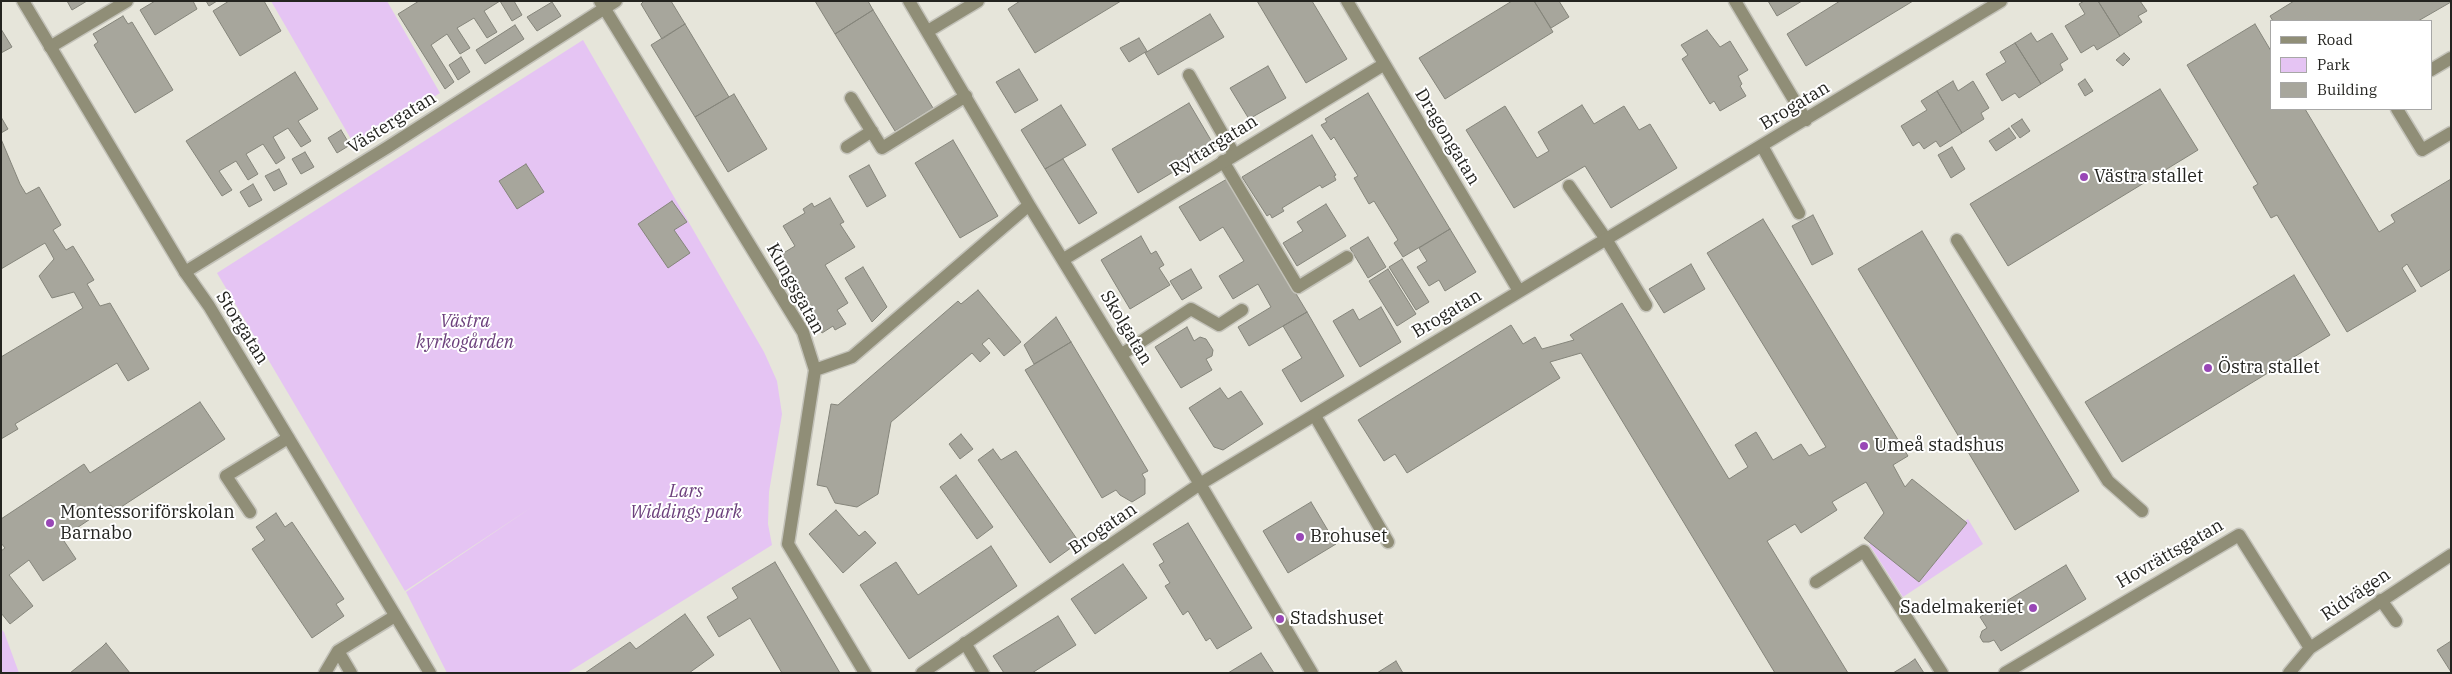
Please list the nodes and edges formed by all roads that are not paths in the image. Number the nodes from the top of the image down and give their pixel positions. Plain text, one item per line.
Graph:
1 (23, 1) edge
2 (127, 1) edge
3 (616, 1) edge
4 (910, 1) edge
5 (978, 1) edge
6 (1347, 1) edge
7 (1735, 1) edge
8 (2001, 1) edge
9 (602, 5) edge
10 (928, 31) junction
11 (50, 47) junction
12 (2451, 58) edge
13 (1383, 65) junction
14 (2432, 69) edge
15 (1189, 75) dead end
16 (966, 96) junction
17 (850, 98) dead end
18 (2398, 110) edge
19 (1806, 120) junction
20 (872, 131) junction
21 (2451, 133) edge
22 (1762, 146) junction
23 (847, 147) dead end
24 (1229, 158) junction
25 (1569, 186) dead end
26 (1029, 205) junction
27 (1799, 212) dead end
28 (1606, 239) junction
29 (1957, 240) dead end
30 (1347, 257) dead end
31 (1064, 259) junction
32 (185, 272) junction
33 (1519, 291) junction
34 (1646, 305) dead end
35 (1242, 310) dead end
36 (1122, 354) junction
37 (815, 370) junction
38 (1315, 416) junction
39 (288, 438) junction
40 (1200, 484) junction
41 (2142, 511) dead end
42 (250, 512) dead end
43 (1388, 542) dead end
44 (2451, 555) edge
45 (1816, 582) dead end
46 (2381, 600) junction
47 (395, 616) junction
48 (2396, 620) dead end
49 (965, 643) junction
50 (2310, 648) junction
51 (338, 651) junction
52 (325, 673) edge
53 (351, 673) edge
54 (430, 673) edge
55 (865, 673) edge
56 (922, 673) edge
57 (983, 673) edge
58 (1312, 673) edge
59 (1942, 673) edge
60 (2004, 673) edge
61 (2288, 673) edge

1 - 11 street, Storgatan
2 - 11 street
3 - 9 street, Västergatan
4 - 10 street, Skolgatan
5 - 10 street
6 - 13 street, Dragongatan
7 - 19 street
8 - 19 street, Brogatan
9 - 32 street, Västergatan
9 - 37 street, Kungsgatan
10 - 16 street, Skolgatan
11 - 32 street, Storgatan
12 - 14 street
13 - 24 street, Ryttargatan
13 - 33 street, Dragongatan
15 - 24 street
16 - 20 street
16 - 26 street, Skolgatan
17 - 20 street
18 - 21 street
19 - 22 street, Brogatan
20 - 23 street
22 - 27 street
22 - 28 street, Brogatan
24 - 30 street
24 - 31 street, Ryttargatan
25 - 28 street
26 - 31 street, Skolgatan
26 - 37 street
28 - 33 street, Brogatan
28 - 34 street
29 - 41 street
31 - 36 street, Skolgatan
32 - 39 street, Storgatan
33 - 38 street, Brogatan
35 - 36 street
36 - 40 street, Skolgatan
37 - 55 street, Kungsgatan
38 - 40 street, Brogatan
38 - 43 street
39 - 42 street
39 - 47 street, Storgatan
40 - 49 street, Brogatan
40 - 58 street, Skolgatan
44 - 46 street, Ridvägen
45 - 59 street
46 - 48 street
46 - 50 street, Ridvägen
47 - 51 street
47 - 54 street, Storgatan
49 - 56 street, Brogatan
49 - 57 street
50 - 60 street, Hovrättsgatan
50 - 61 street, Ridvägen
51 - 52 street
51 - 53 street

